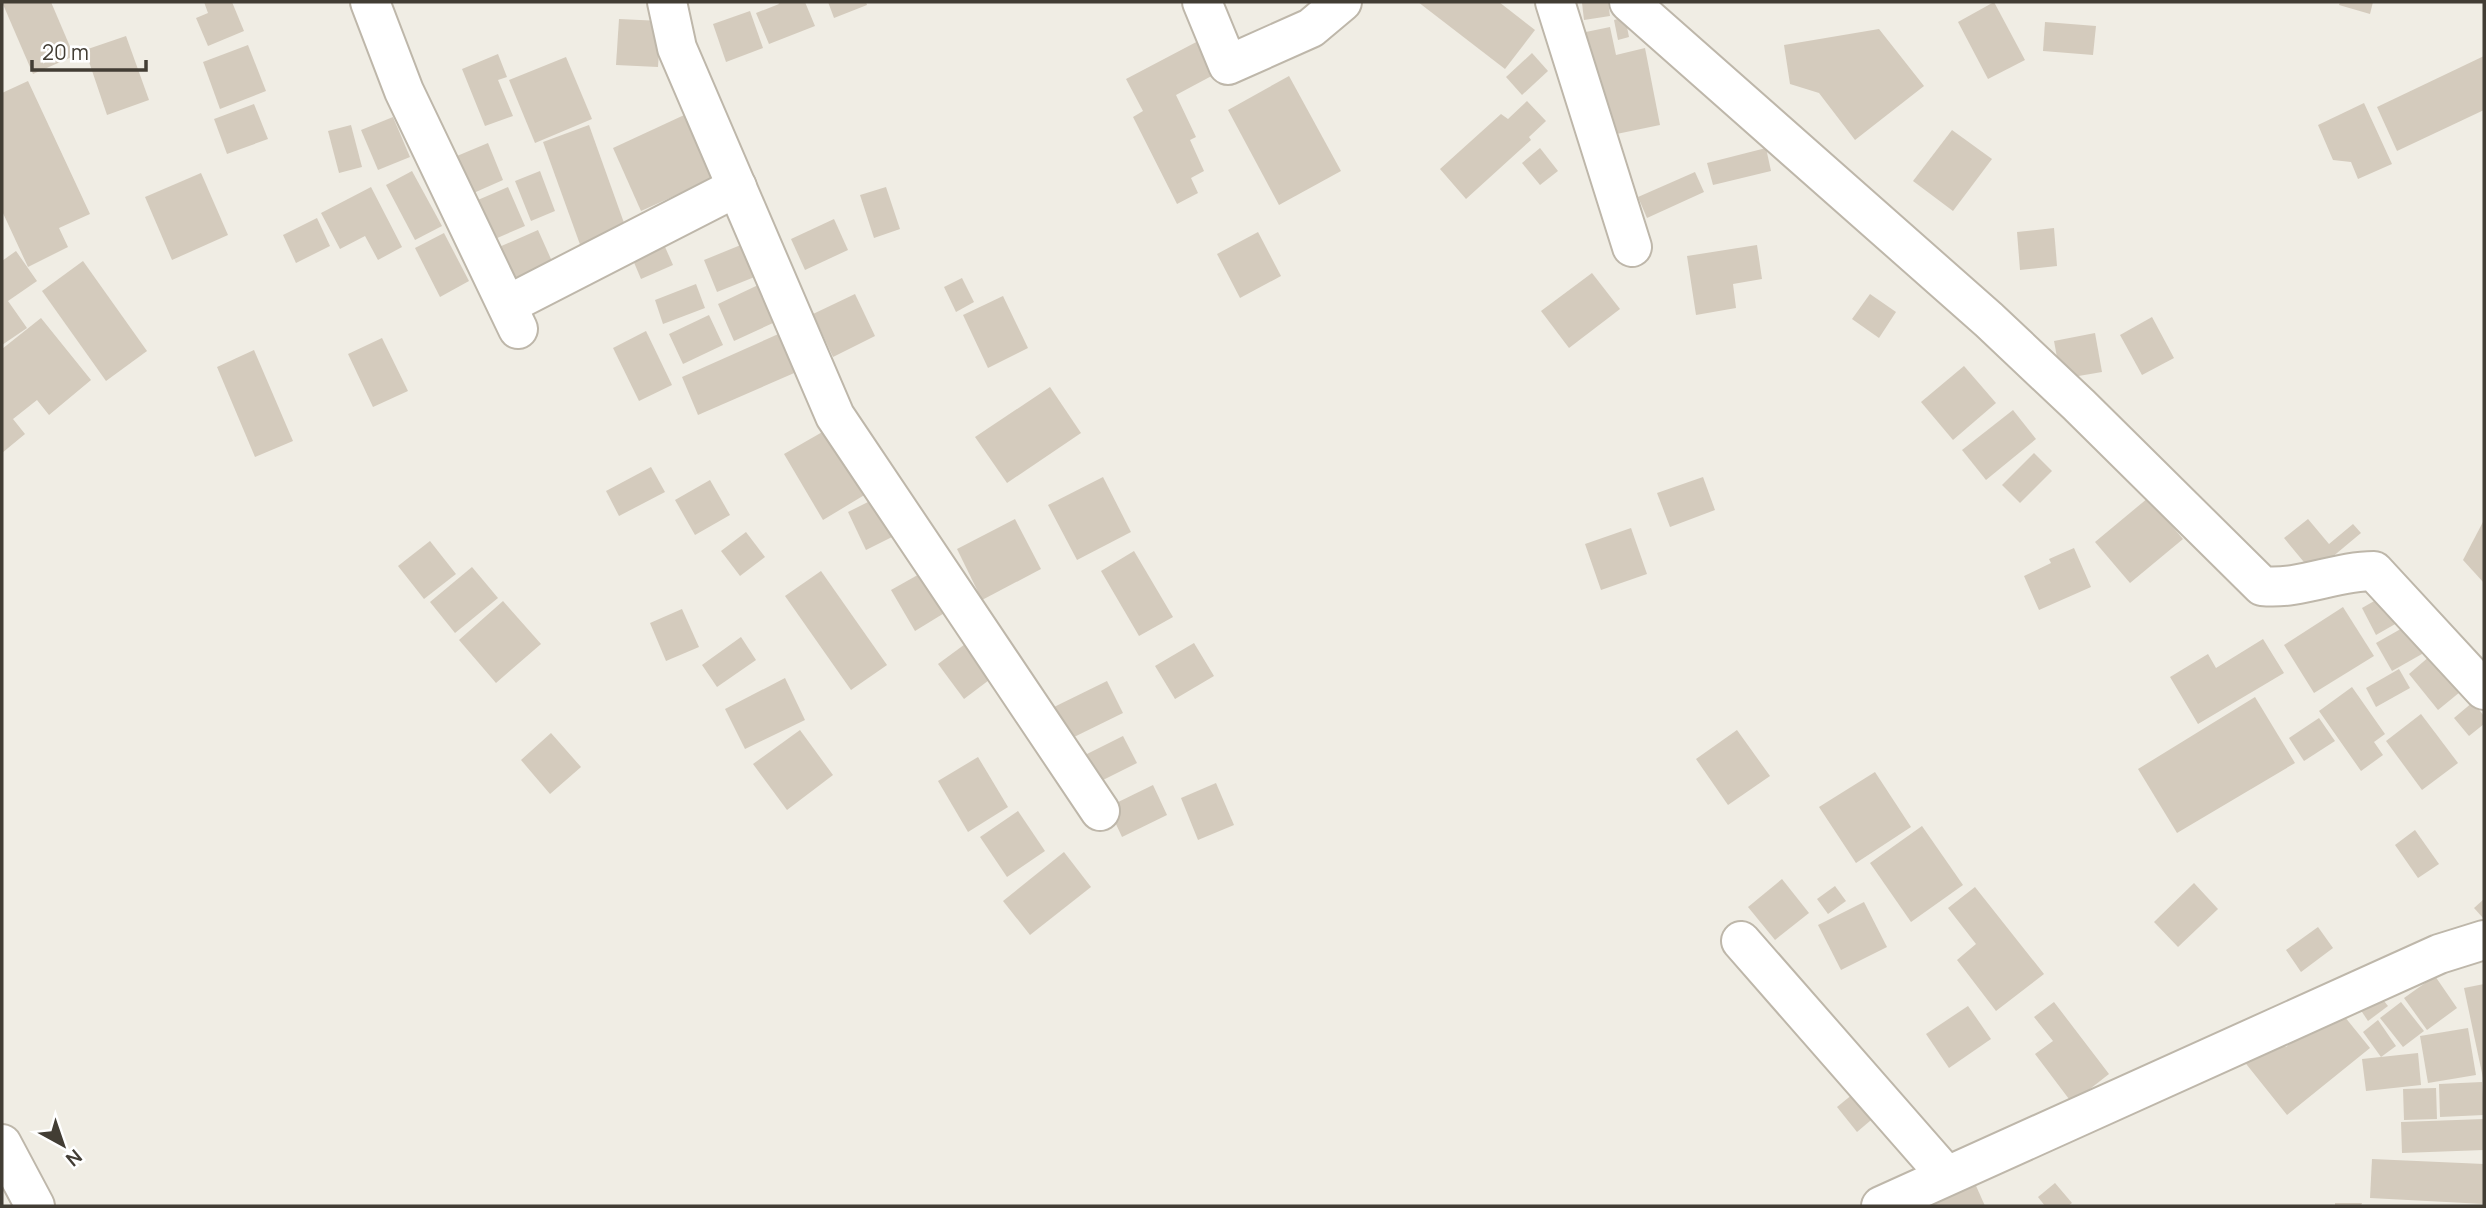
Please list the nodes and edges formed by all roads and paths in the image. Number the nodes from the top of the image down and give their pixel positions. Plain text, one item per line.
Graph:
1 (370, 2) edge
2 (667, 2) edge
3 (1202, 2) edge
4 (1342, 2) edge
5 (1559, 2) edge
6 (1629, 2) edge
7 (737, 187) junction
8 (1632, 247) dead end
9 (2484, 690) edge
10 (1100, 811) dead end
11 (2484, 940) edge
12 (1741, 941) dead end
13 (2, 1144) edge
14 (1946, 1175) junction
15 (35, 1206) edge
16 (1881, 1206) edge

1 - 7 street
2 - 7 street
3 - 4 street
5 - 8 street
6 - 9 street
7 - 10 street
11 - 14 street
12 - 14 street
13 - 15 street
14 - 16 street

